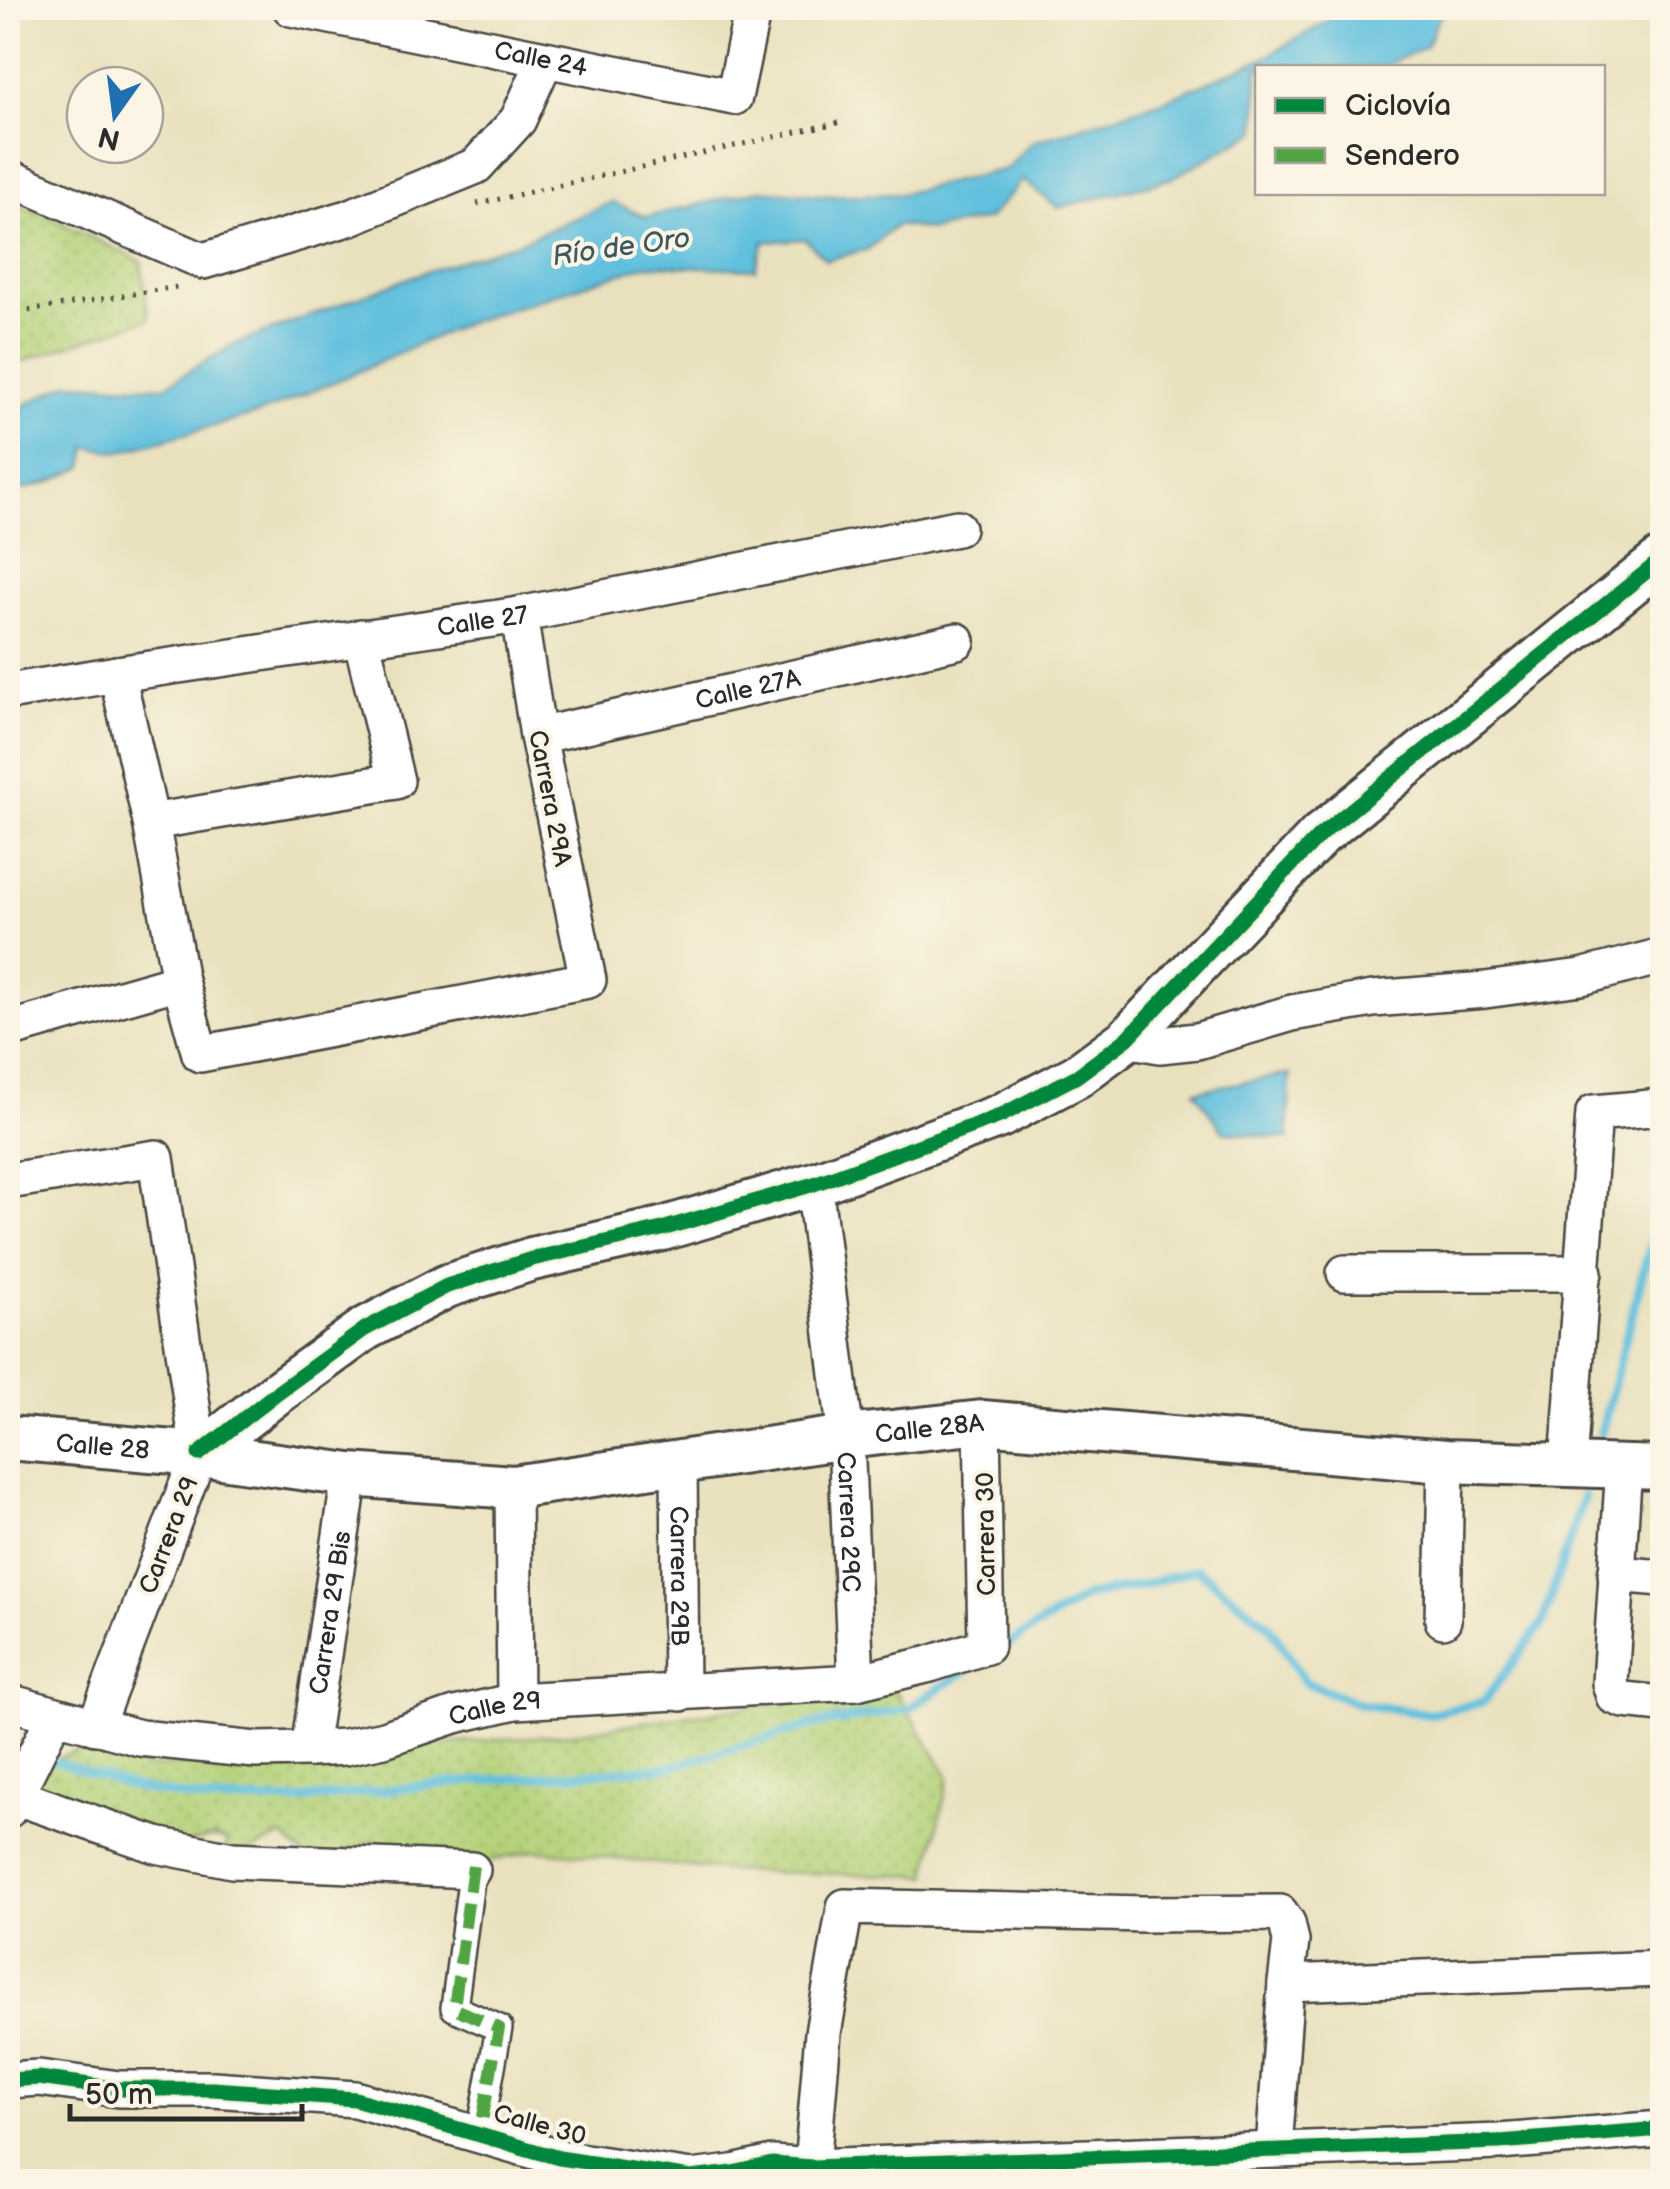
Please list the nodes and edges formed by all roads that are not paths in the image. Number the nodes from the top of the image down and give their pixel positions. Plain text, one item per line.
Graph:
1 (292, 8) edge
2 (754, 8) edge
3 (545, 60) junction
4 (8, 176) edge
5 (956, 528) dead end
6 (1662, 558) edge
7 (518, 616) junction
8 (361, 637) junction
9 (957, 640) dead end
10 (116, 674) junction
11 (8, 692) edge
12 (538, 736) junction
13 (151, 822) junction
14 (1662, 956) edge
15 (180, 980) junction
16 (8, 1030) edge
17 (1127, 1039) junction
18 (1662, 1106) edge
19 (8, 1181) edge
20 (814, 1184) junction
21 (1344, 1272) dead end
22 (1584, 1273) junction
23 (982, 1422) junction
24 (846, 1437) junction
25 (8, 1438) edge
26 (198, 1454) junction
27 (1446, 1461) junction
28 (679, 1462) junction
29 (1568, 1463) junction
30 (1643, 1466) edge
31 (350, 1475) junction
32 (513, 1487) junction
33 (1616, 1574) junction
34 (1662, 1578) edge
35 (1444, 1620) dead end
36 (986, 1646) joint
37 (856, 1682) junction
38 (681, 1692) junction
39 (515, 1701) junction
40 (8, 1702) edge
41 (1662, 1704) edge
42 (50, 1727) junction
43 (95, 1727) junction
44 (309, 1749) junction
45 (14, 1797) edge
46 (472, 1868) joint
47 (1662, 1969) edge
48 (1286, 1983) junction
49 (8, 2080) edge
50 (1662, 2130) edge
51 (480, 2134) junction
52 (1274, 2149) junction
53 (1064, 2156) junction
54 (812, 2167) junction
55 (1098, 2182) edge

1 - 3 street, Calle 24
2 - 3 street, Calle 24
3 - 4 street
5 - 7 street, Calle 27
6 - 17 street
7 - 8 street, Calle 27
7 - 12 street, Carrera 29A
8 - 10 street, Calle 27
8 - 13 street
9 - 12 street, Calle 27A
10 - 11 street, Calle 27
10 - 13 street
12 - 15 street, Carrera 29A
13 - 15 street
14 - 17 street
15 - 16 street
17 - 20 street
18 - 22 street
19 - 26 street, Carrera 29
20 - 24 street, Carrera 29C
20 - 26 street
21 - 22 street
22 - 29 street
23 - 24 street, Calle 28A
23 - 27 street, Calle 28A
23 - 36 street, Carrera 30
24 - 28 street, Calle 28A
24 - 37 street, Carrera 29C
25 - 26 street, Calle 28
26 - 31 street, Calle 28A
26 - 43 street, Carrera 29
27 - 29 street, Calle 28A
27 - 35 street
28 - 32 street, Calle 28A
28 - 38 street, Carrera 29B
29 - 30 street, Calle 28A
30 - 33 street
31 - 32 street, Calle 28A
31 - 44 street, Carrera 29 Bis
32 - 39 street
33 - 34 street
33 - 41 street
36 - 37 street, Calle 29
37 - 38 street, Calle 29
38 - 39 street, Calle 29
39 - 44 street, Calle 29
40 - 42 street, Calle 29
42 - 43 street, Calle 29
42 - 45 street
43 - 44 street, Calle 29
45 - 46 street
46 - 51 street
47 - 48 street
48 - 52 street
48 - 54 street
49 - 51 street, Calle 30
50 - 52 street, Calle 30
51 - 54 street, Calle 30
52 - 53 street, Calle 30
53 - 54 street, Calle 30
53 - 55 street

